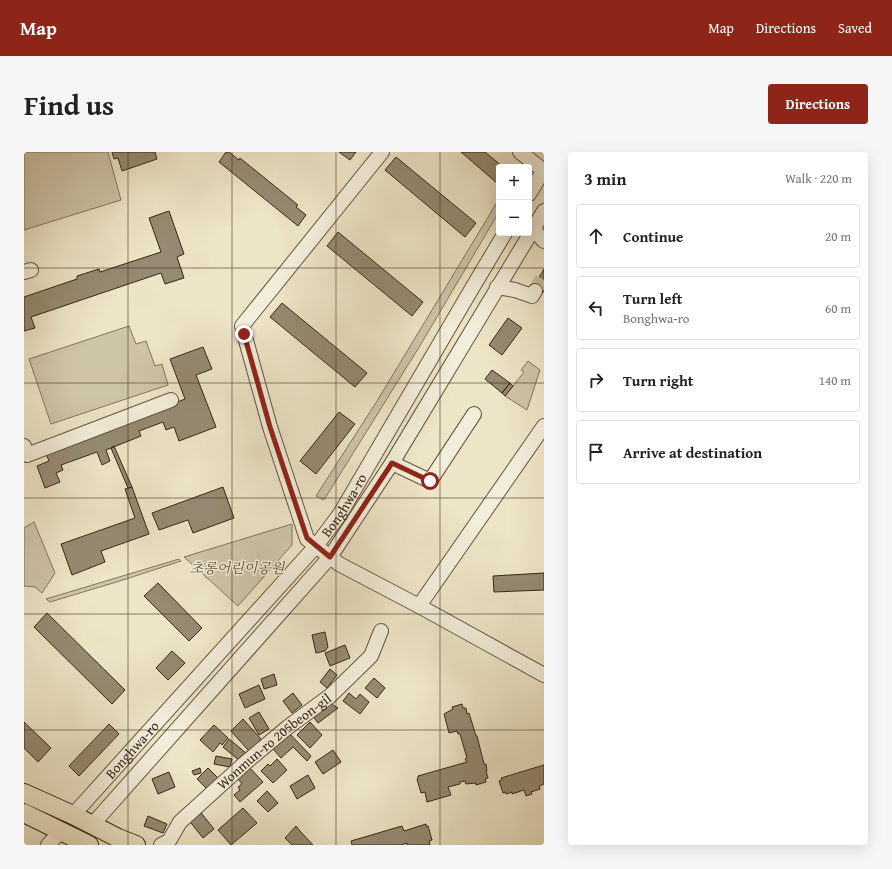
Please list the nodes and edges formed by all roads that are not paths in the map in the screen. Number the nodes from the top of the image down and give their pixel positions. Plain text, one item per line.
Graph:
1 (382, 152) edge
2 (520, 152) edge
3 (544, 170) edge
4 (532, 189) edge
5 (544, 211) edge
6 (533, 230) junction
7 (503, 236) edge
8 (544, 241) edge
9 (497, 287) junction
10 (536, 294) dead end
11 (171, 400) dead end
12 (474, 414) dead end
13 (544, 426) edge
14 (24, 446) edge
15 (392, 463) junction
16 (316, 546) junction
17 (330, 557) junction
18 (419, 606) junction
19 (381, 631) dead end
20 (544, 675) edge
21 (24, 793) edge
22 (24, 813) edge
23 (73, 815) junction
24 (92, 825) junction
25 (61, 831) junction
26 (80, 843) edge
27 (48, 845) edge
28 (136, 845) edge
29 (160, 845) edge

1 - 16 street
2 - 3 street
3 - 4 street
5 - 6 street, Bonghwa-ro
6 - 8 street
6 - 9 street, Bonghwa-ro
7 - 16 street, Bonghwa-ro
9 - 10 street
9 - 15 street, Bonghwa-ro
11 - 14 street
12 - 15 street
13 - 18 street
15 - 17 street, Bonghwa-ro
16 - 17 street
16 - 23 street, Bonghwa-ro
17 - 18 street, Bonghwa-ro
17 - 24 street, Bonghwa-ro
18 - 20 street, Bonghwa-ro
19 - 29 street, Wonmun-ro 205beon-gil
21 - 23 main road
22 - 25 main road
23 - 24 main road
23 - 25 main road
24 - 26 main road, Bonghwa-ro
24 - 28 main road
25 - 26 main road
25 - 27 street

